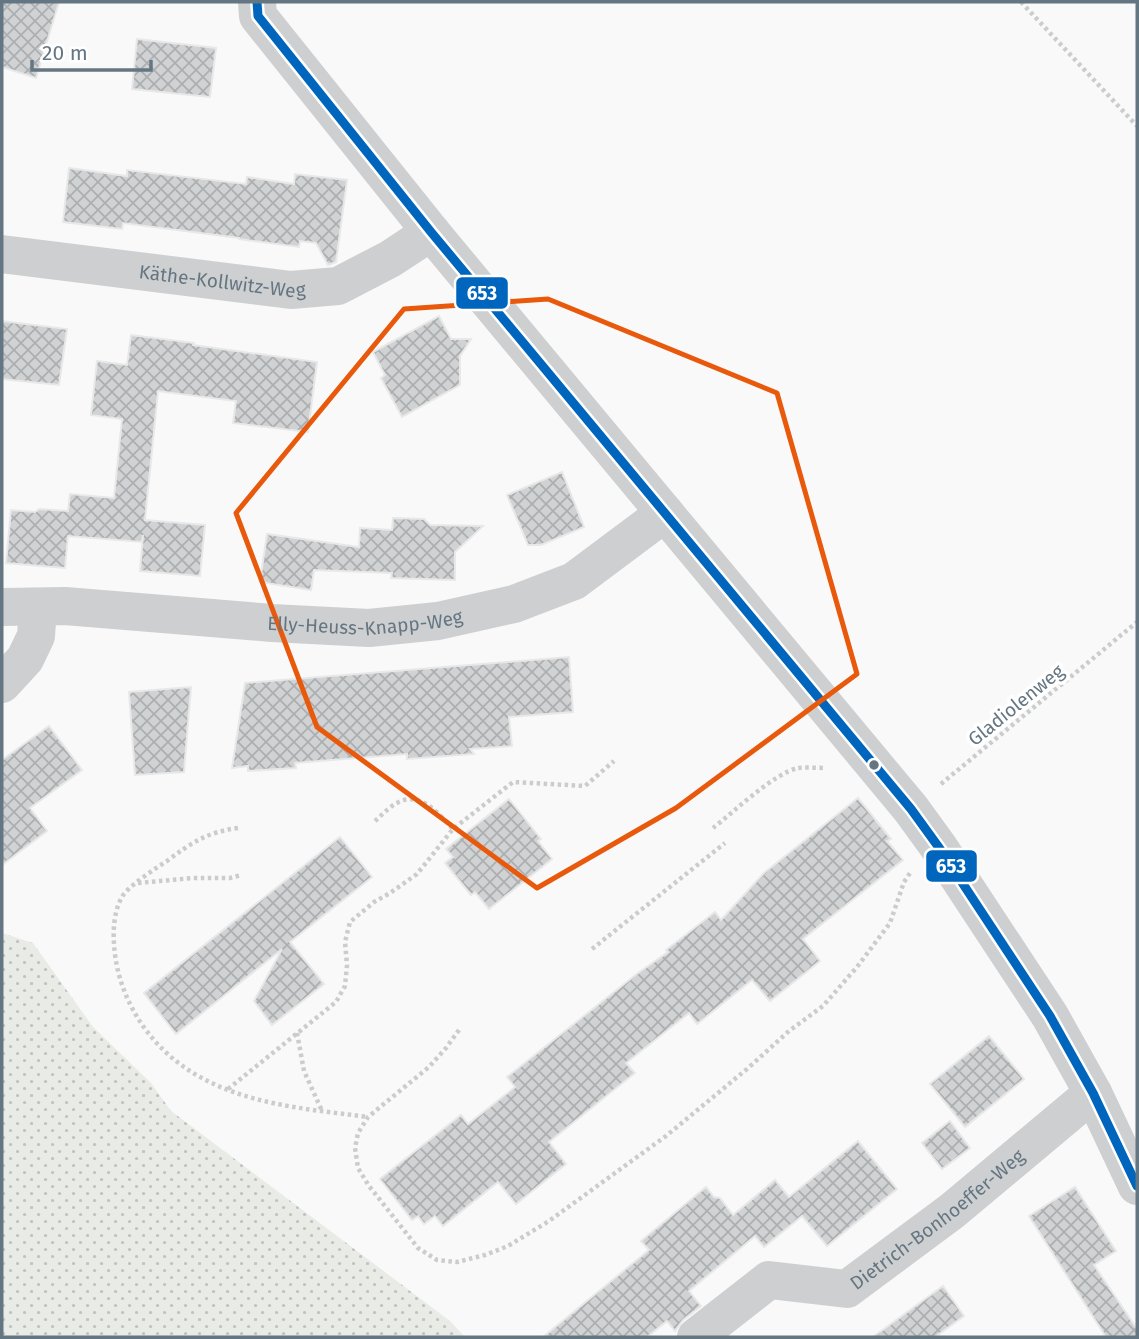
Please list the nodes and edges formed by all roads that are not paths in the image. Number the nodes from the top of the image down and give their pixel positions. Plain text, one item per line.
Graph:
1 (257, 2) edge
2 (431, 232) junction
3 (2, 254) edge
4 (665, 513) junction
5 (20, 607) edge
6 (2, 684) edge
7 (1093, 1093) junction
8 (1137, 1186) edge
9 (696, 1337) edge

1 - 2 street
2 - 3 street, Käthe-Kollwitz-Weg
2 - 4 street
4 - 5 street, Elly-Heuss-Knapp-Weg
4 - 7 street
5 - 6 street, Elly-Heuss-Knapp-Weg
7 - 8 street
7 - 9 street, Dietrich-Bonhoeffer-Weg

